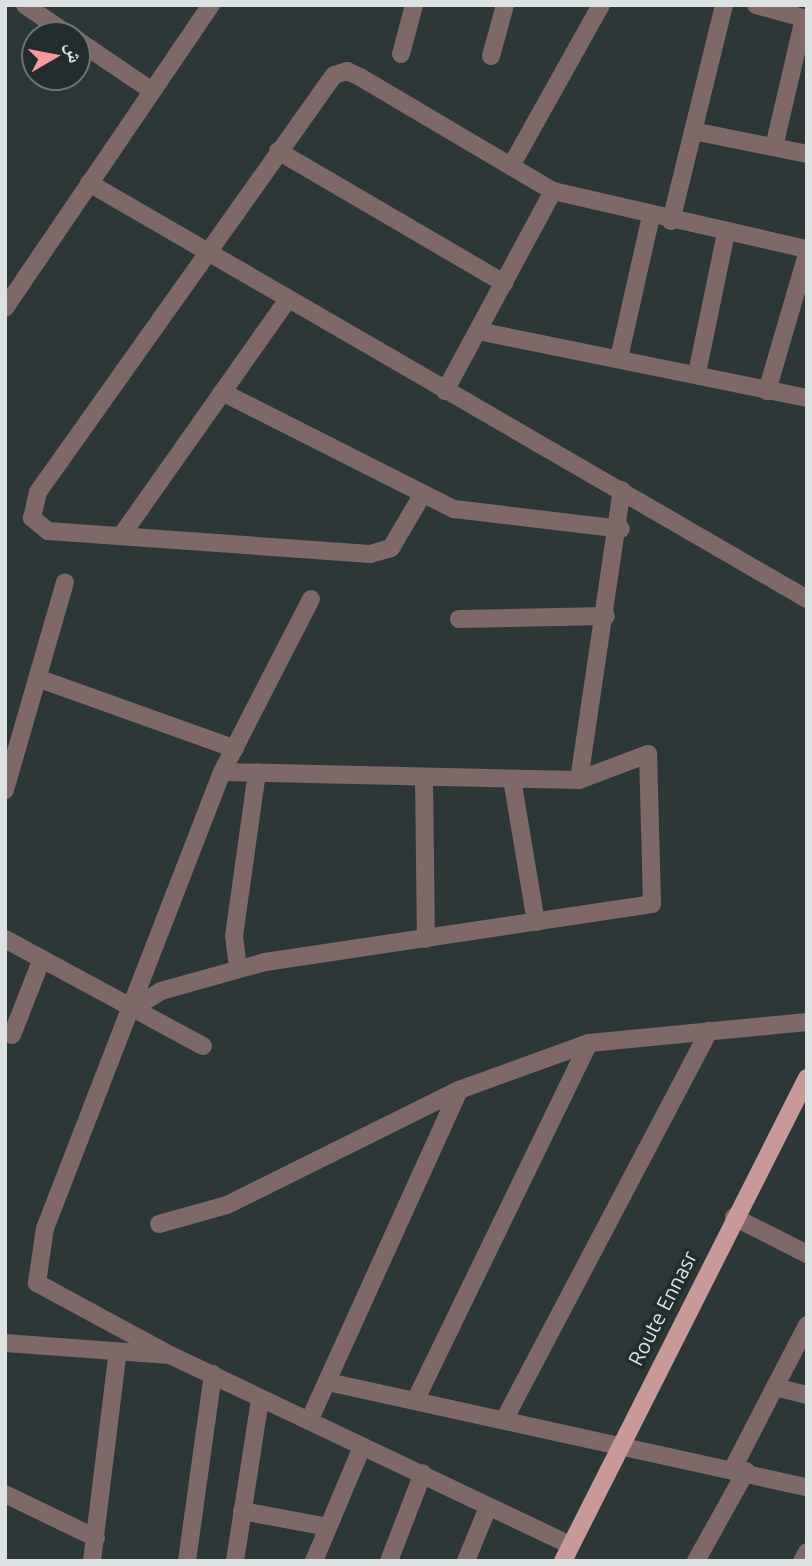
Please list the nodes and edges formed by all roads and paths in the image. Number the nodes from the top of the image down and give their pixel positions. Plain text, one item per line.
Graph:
1 (25, 5) edge
2 (211, 5) edge
3 (414, 5) edge
4 (505, 5) edge
5 (601, 5) edge
6 (724, 5) edge
7 (756, 5) edge
8 (806, 18) edge
9 (48, 21) edge
10 (91, 50) edge
11 (401, 54) dead end
12 (491, 56) dead end
13 (152, 91) junction
14 (693, 131) junction
15 (774, 147) junction
16 (278, 151) junction
17 (807, 154) edge
18 (511, 166) junction
19 (89, 183) junction
20 (553, 191) junction
21 (651, 216) junction
22 (671, 220) junction
23 (726, 233) junction
24 (807, 251) edge
25 (207, 252) junction
26 (504, 283) junction
27 (287, 301) junction
28 (5, 308) edge
29 (478, 331) junction
30 (619, 358) junction
31 (697, 373) junction
32 (445, 391) junction
33 (767, 391) junction
34 (222, 393) junction
35 (807, 398) edge
36 (622, 490) junction
37 (421, 497) junction
38 (621, 529) junction
39 (121, 536) junction
40 (65, 582) dead end
41 (311, 599) dead end
42 (807, 599) edge
43 (606, 616) junction
44 (459, 619) dead end
45 (40, 679) junction
46 (11, 749) edge
47 (234, 749) junction
48 (222, 772) junction
49 (257, 774) junction
50 (425, 778) junction
51 (512, 779) junction
52 (579, 780) junction
53 (5, 790) edge
54 (536, 922) junction
55 (5, 939) edge
56 (426, 939) junction
57 (41, 961) junction
58 (238, 968) junction
59 (133, 1008) junction
60 (807, 1022) edge
61 (709, 1031) junction
62 (12, 1035) dead end
63 (589, 1043) junction
64 (204, 1046) dead end
65 (807, 1078) edge
66 (459, 1090) junction
67 (734, 1217) junction
68 (159, 1224) dead end
69 (807, 1254) edge
70 (807, 1325) edge
71 (5, 1343) edge
72 (170, 1355) junction
73 (117, 1356) junction
74 (213, 1374) junction
75 (328, 1382) junction
76 (775, 1387) junction
77 (807, 1395) edge
78 (260, 1399) junction
79 (415, 1401) junction
80 (504, 1420) junction
81 (309, 1421) junction
82 (619, 1442) junction
83 (362, 1447) junction
84 (740, 1469) junction
85 (424, 1473) junction
86 (807, 1487) edge
87 (5, 1494) edge
88 (488, 1507) junction
89 (242, 1511) junction
90 (328, 1527) junction
91 (96, 1538) junction
92 (807, 1552) edge
93 (566, 1553) edge
94 (92, 1561) edge
95 (187, 1561) edge
96 (235, 1561) edge
97 (314, 1561) edge
98 (389, 1561) edge
99 (466, 1561) edge
100 (696, 1561) edge
101 (802, 1561) edge

1 - 9 street
2 - 13 street
3 - 11 street
4 - 12 street
5 - 18 street
6 - 14 street
7 - 8 street
8 - 15 street
10 - 13 street
13 - 19 street
14 - 15 street
14 - 22 street
15 - 17 street
16 - 18 street
16 - 25 street
16 - 26 street
18 - 20 street
19 - 25 street
19 - 28 street
20 - 21 street
20 - 26 street
21 - 22 street
21 - 30 street
22 - 23 street
23 - 24 street
23 - 31 street
24 - 33 street
25 - 27 street
25 - 39 street
26 - 29 street
27 - 32 street
27 - 34 street
29 - 30 street
29 - 32 street
30 - 31 street
31 - 33 street
32 - 36 street
33 - 35 street
34 - 37 street
34 - 39 street
36 - 38 street
36 - 42 street
37 - 38 street
37 - 39 street
38 - 43 street
40 - 45 street
41 - 47 street
43 - 44 street
43 - 52 street
45 - 46 street
45 - 47 street
46 - 53 street
47 - 48 street
48 - 49 street
48 - 59 street
49 - 50 street
49 - 58 street
50 - 51 street
50 - 56 street
51 - 52 street
51 - 54 street
52 - 54 street
54 - 56 street
55 - 57 street
56 - 58 street
57 - 59 street
57 - 62 street
58 - 59 street
59 - 64 street
59 - 72 street
60 - 61 street
61 - 63 street
61 - 80 street
63 - 66 street
63 - 79 street
65 - 67 main road, Route Ennasr
66 - 68 street
66 - 75 street
67 - 69 street
67 - 82 main road, Route Ennasr
70 - 76 street
71 - 73 street
72 - 73 street
72 - 74 street
73 - 91 street
74 - 78 street
74 - 95 street
75 - 79 street
75 - 81 street
76 - 77 street
76 - 84 street
78 - 81 street
78 - 89 street
79 - 80 street
80 - 82 street
81 - 83 street
82 - 84 street
82 - 93 main road, Route Ennasr
83 - 85 street
83 - 90 street
84 - 86 street
84 - 100 street
85 - 88 street
85 - 98 street
87 - 91 street
88 - 93 street
88 - 99 street
89 - 90 street
89 - 96 street
90 - 97 street
91 - 94 street
92 - 101 street

